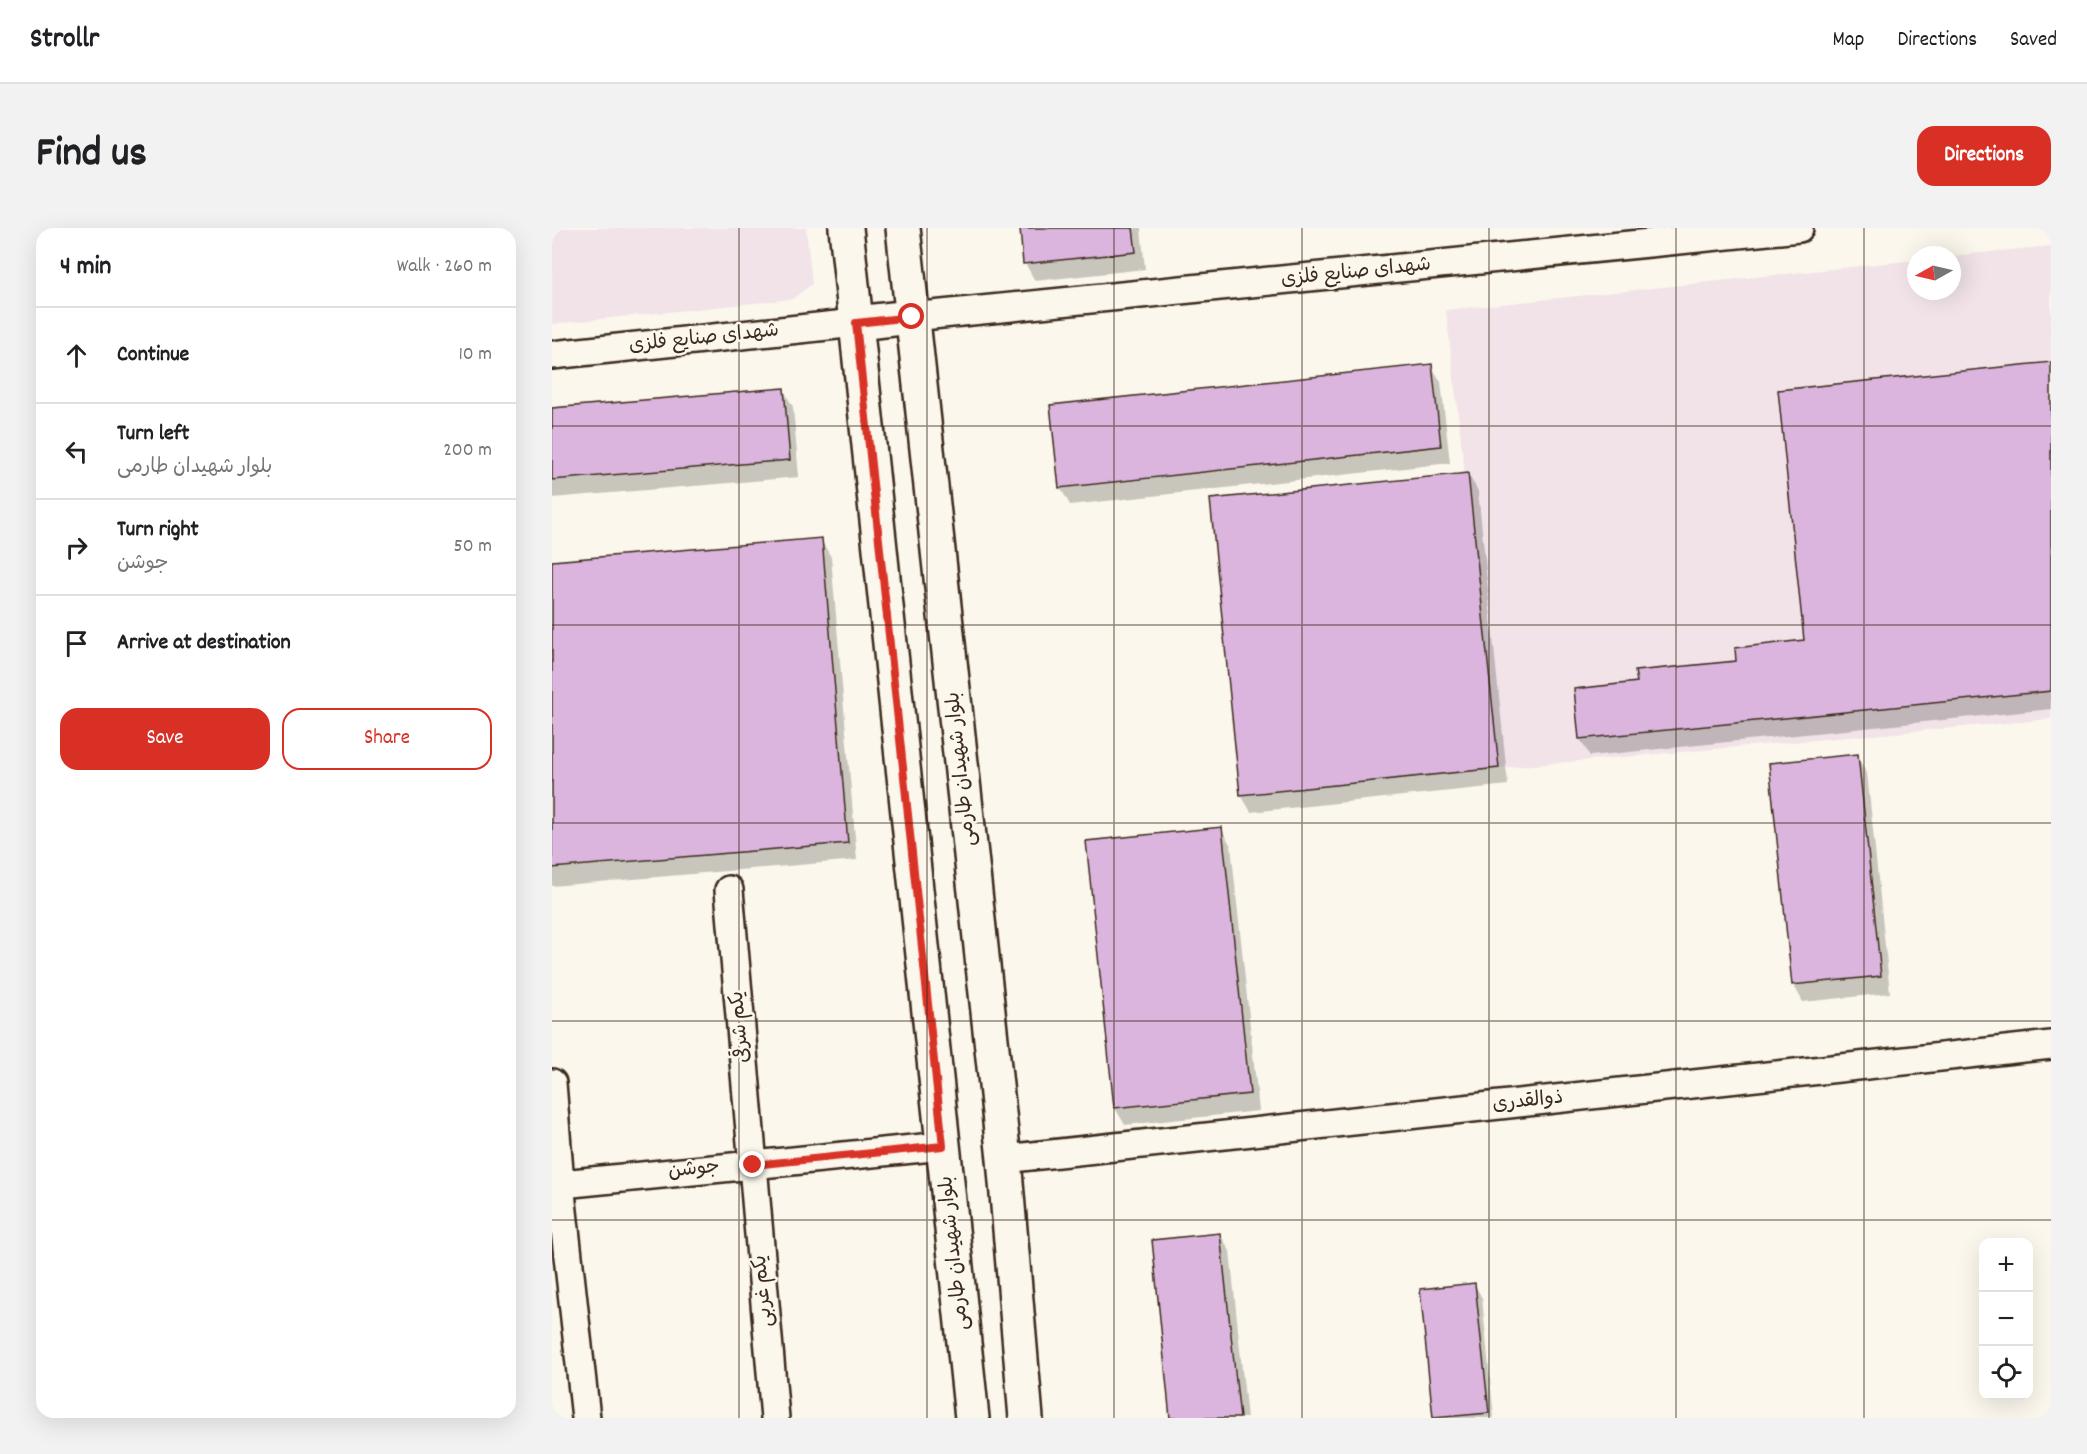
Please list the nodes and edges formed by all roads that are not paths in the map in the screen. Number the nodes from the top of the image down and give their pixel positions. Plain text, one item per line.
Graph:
1 (846, 228) edge
2 (903, 228) edge
3 (1799, 228) edge
4 (912, 317) junction
5 (856, 323) junction
6 (552, 355) edge
7 (729, 890) dead end
8 (2051, 1045) edge
9 (552, 1083) edge
10 (943, 1146) junction
11 (1005, 1159) junction
12 (753, 1165) junction
13 (556, 1184) edge
14 (586, 1418) edge
15 (776, 1418) edge
16 (972, 1418) edge
17 (1026, 1418) edge

1 - 5 main road, بلوار شهیدان طارمی
2 - 4 main road, بلوار شهیدان طارمی
3 - 4 street, شهدای صنایع فلزی
4 - 5 main road
4 - 11 main road, بلوار شهیدان طارمی
5 - 6 street, شهدای صنایع فلزی
5 - 10 main road, بلوار شهیدان طارمی
7 - 12 street, یکم شرقی
8 - 11 street, ذوالقدری
9 - 13 street
10 - 12 street, جوشن
10 - 16 main road, بلوار شهیدان طارمی
11 - 17 main road, بلوار شهیدان طارمی
12 - 13 street, جوشن
12 - 15 street, یکم غربی
13 - 14 street

